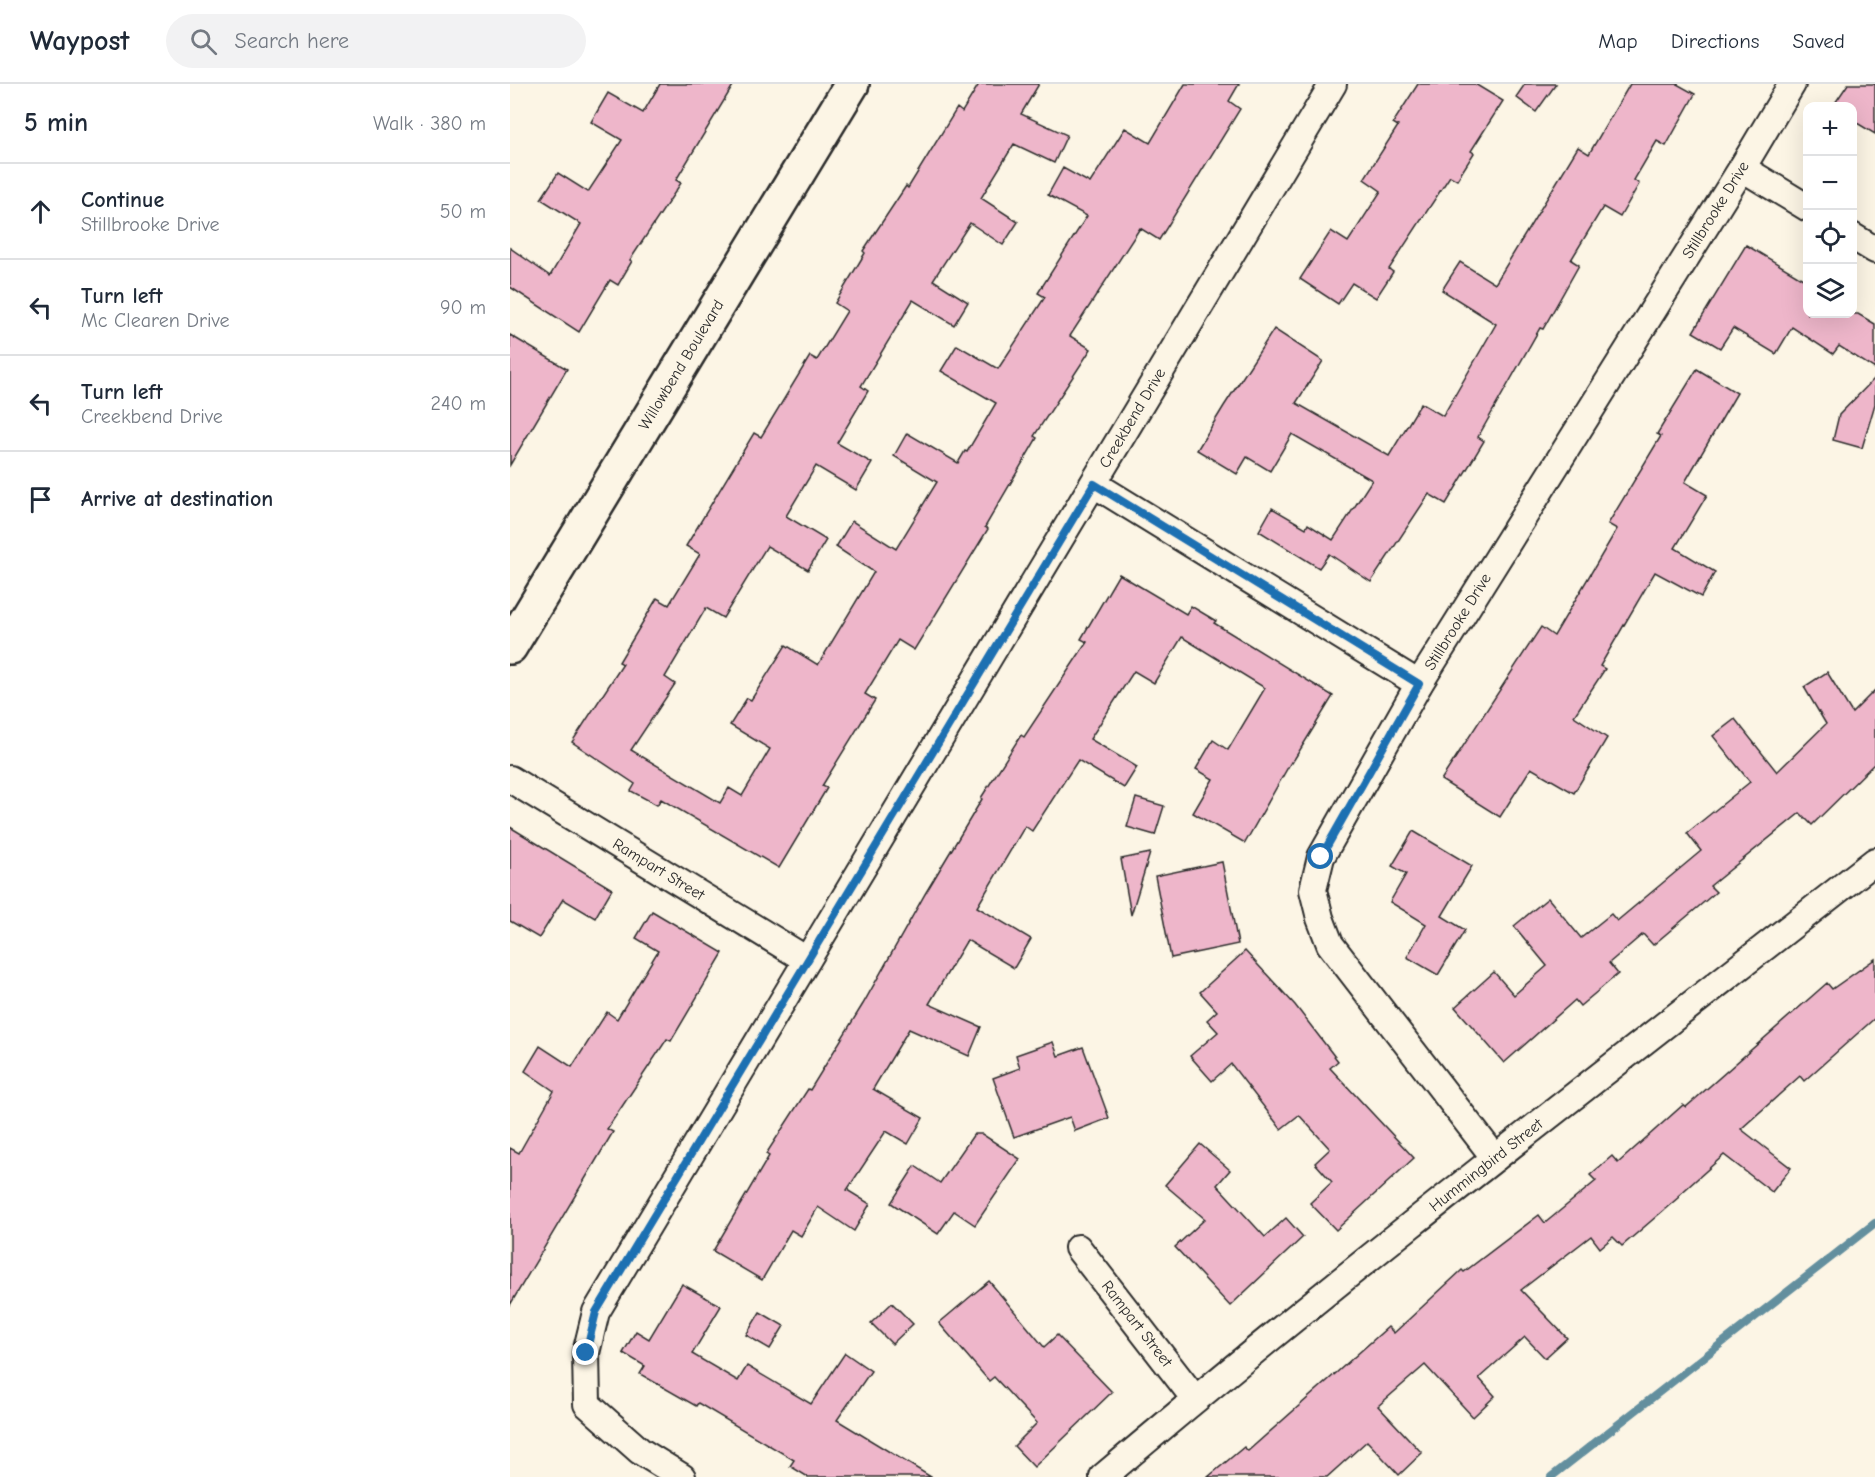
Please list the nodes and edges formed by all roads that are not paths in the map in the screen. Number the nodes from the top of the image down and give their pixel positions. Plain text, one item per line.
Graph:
1 (852, 84) edge
2 (1333, 84) edge
3 (1792, 84) edge
4 (1742, 168) junction
5 (1803, 205) edge
6 (1857, 239) edge
7 (1875, 250) edge
8 (1094, 484) junction
9 (510, 647) edge
10 (1419, 684) junction
11 (510, 779) edge
12 (1875, 861) edge
13 (807, 960) junction
14 (1495, 1158) junction
15 (1078, 1248) dead end
16 (1195, 1399) junction
17 (682, 1477) edge
18 (1103, 1477) edge

1 - 9 main road, Willowbend Boulevard
2 - 8 street, Creekbend Drive
3 - 4 street, Stillbrooke Drive
4 - 5 street
4 - 10 street, Stillbrooke Drive
6 - 7 street
8 - 10 street
8 - 13 street, Creekbend Drive
10 - 14 street, Stillbrooke Drive
11 - 13 street, Rampart Street
12 - 14 street, Hummingbird Street
13 - 17 street, Creekbend Drive
14 - 16 street, Hummingbird Street
15 - 16 street, Rampart Street
16 - 18 street, Hummingbird Street

